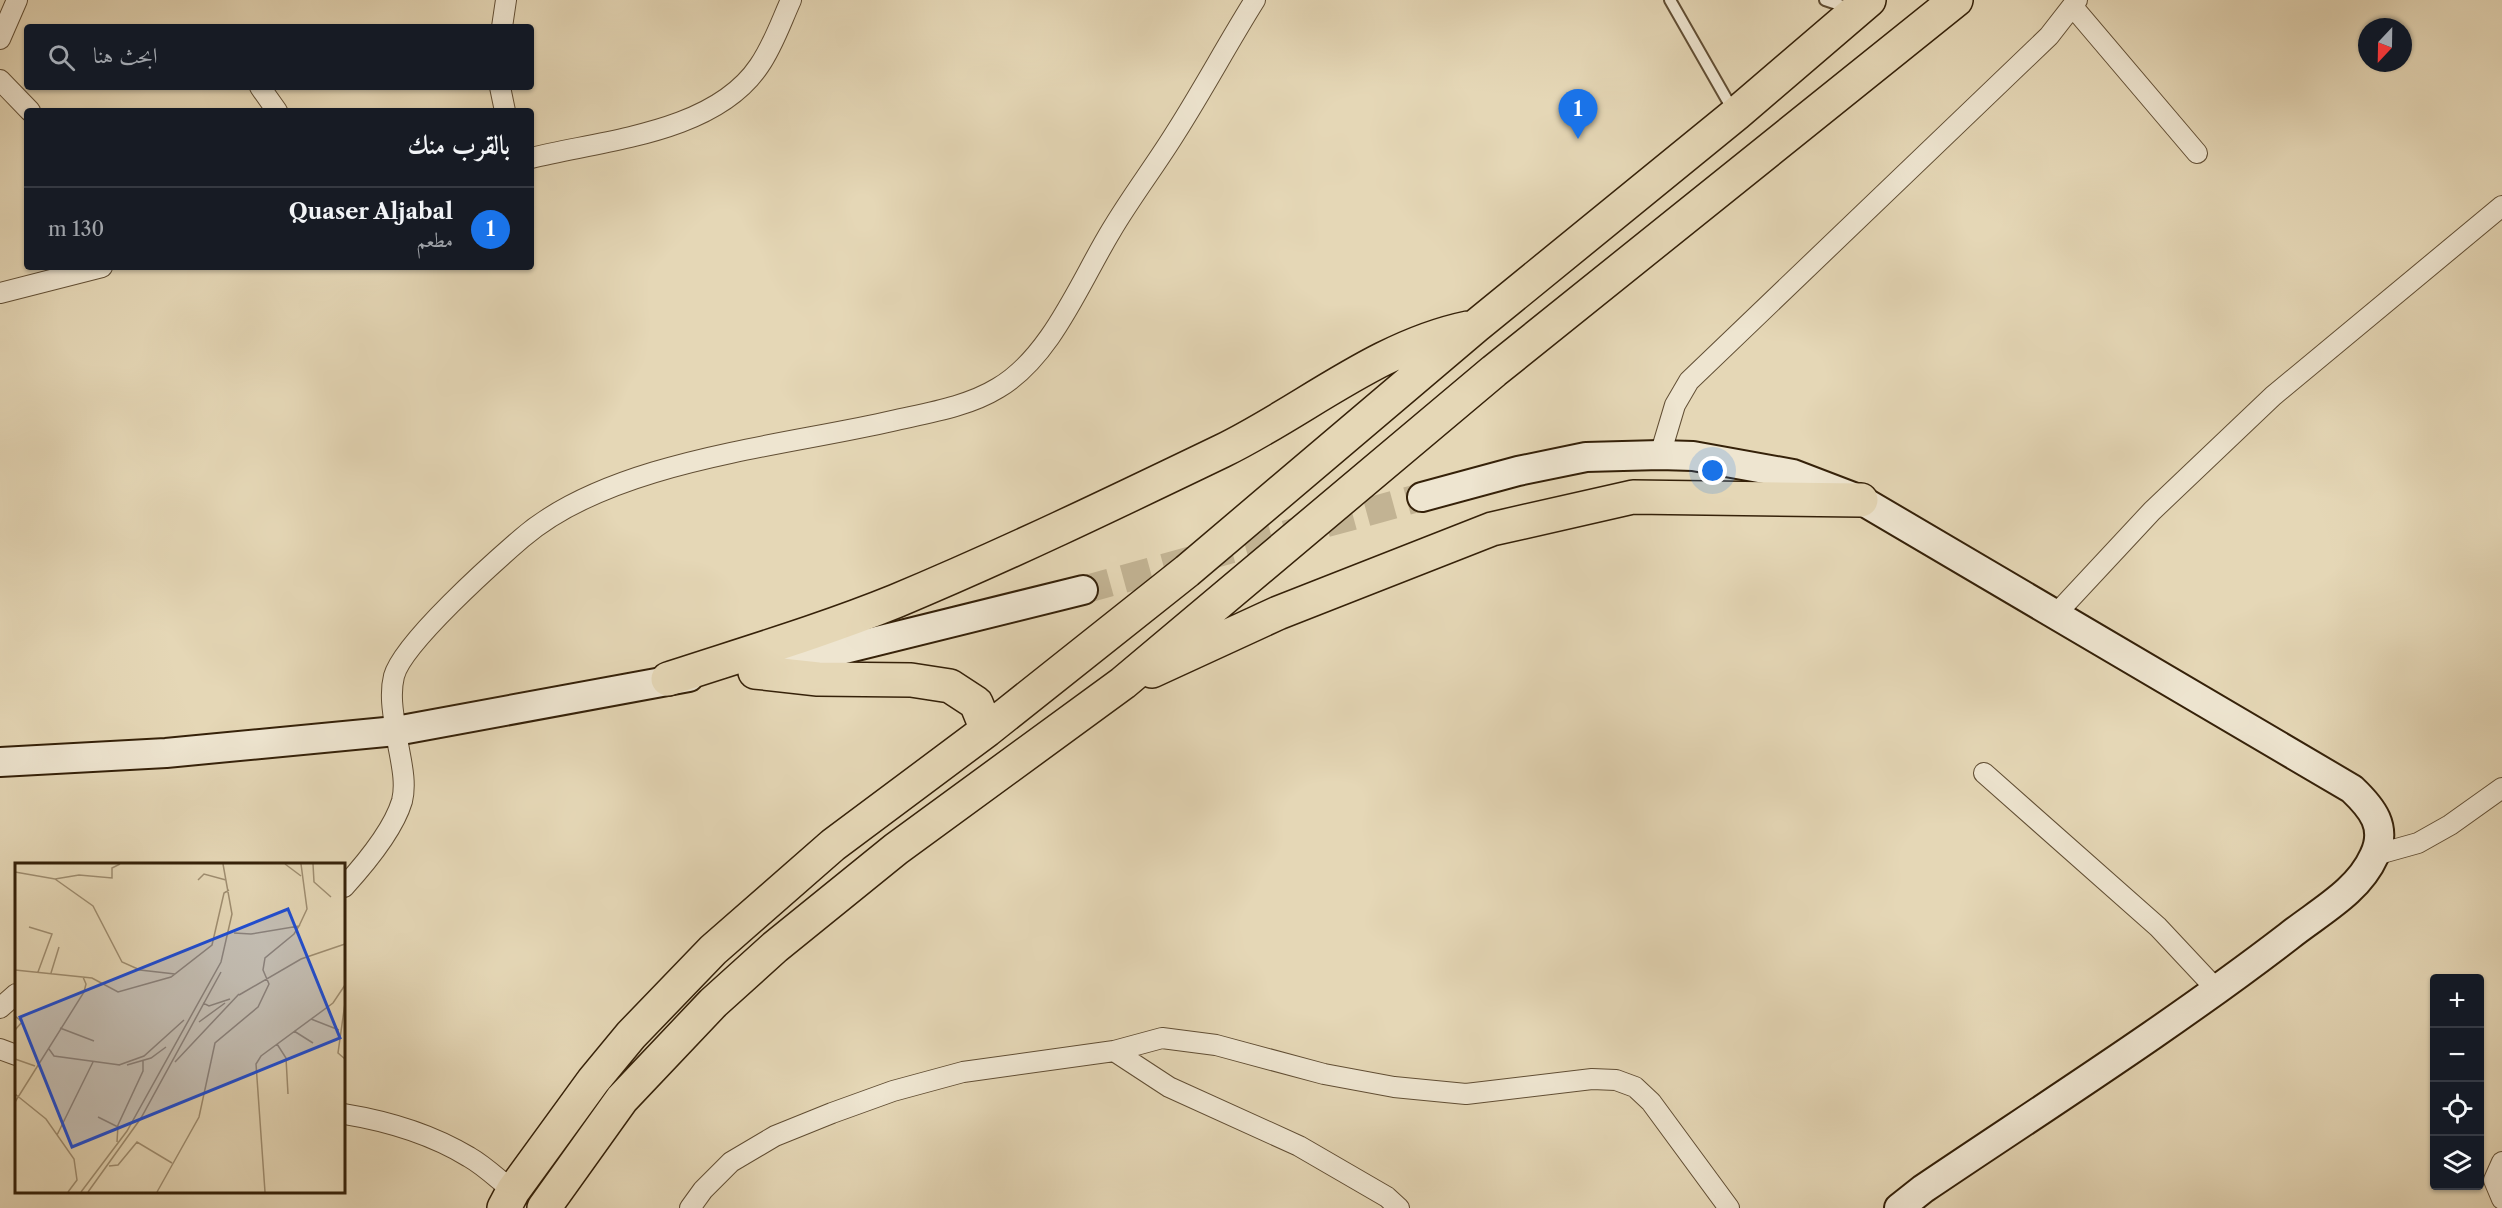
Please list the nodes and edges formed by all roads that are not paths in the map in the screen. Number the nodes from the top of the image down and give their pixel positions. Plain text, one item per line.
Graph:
1 (17, 0) edge
2 (506, 0) edge
3 (791, 0) edge
4 (1256, 0) edge
5 (1670, 0) edge
6 (1956, 0) edge
7 (1850, 3) edge
8 (2075, 3) edge
9 (502, 24) edge
10 (0, 39) edge
11 (0, 80) edge
12 (262, 90) edge
13 (502, 90) edge
14 (27, 108) edge
15 (275, 108) edge
16 (504, 108) edge
17 (1736, 114) junction
18 (2197, 153) dead end
19 (534, 157) edge
20 (2502, 206) edge
21 (91, 270) edge
22 (0, 294) edge
23 (1476, 326) junction
24 (1660, 455) junction
25 (1422, 497) tunnel mouth
26 (1862, 500) junction
27 (1083, 590) tunnel mouth
28 (2056, 614) junction
29 (755, 672) junction
30 (668, 679) junction
31 (1123, 683) junction
32 (987, 730) junction
33 (396, 732) junction
34 (0, 762) edge
35 (1984, 773) dead end
36 (2502, 788) edge
37 (2375, 855) junction
38 (345, 886) edge
39 (2218, 991) junction
40 (15, 995) edge
41 (0, 1008) edge
42 (0, 1049) edge
43 (1114, 1050) junction
44 (15, 1055) edge
45 (345, 1114) edge
46 (2502, 1162) edge
47 (509, 1199) edge
48 (2502, 1199) edge
49 (544, 1208) edge
50 (690, 1208) edge
51 (1399, 1208) edge
52 (1728, 1208) edge
53 (1899, 1208) edge

1 - 10 street
2 - 9 street
3 - 19 street
4 - 33 street
5 - 17 lane
6 - 31 highway
7 - 17 highway
8 - 18 street
8 - 24 street
11 - 14 street
12 - 15 street
13 - 16 street
17 - 23 highway
20 - 28 street
21 - 22 street
23 - 30 highway
23 - 32 highway
24 - 25 street
24 - 26 street
26 - 28 street
26 - 31 highway
27 - 29 street
28 - 37 street
29 - 30 street
29 - 32 highway
30 - 33 street
31 - 49 highway
32 - 47 highway
33 - 34 street
33 - 38 street
35 - 39 street
36 - 37 street
37 - 39 street
39 - 53 street
40 - 41 street
42 - 44 street
43 - 50 street
43 - 51 street
43 - 52 street
45 - 47 street
46 - 48 street

